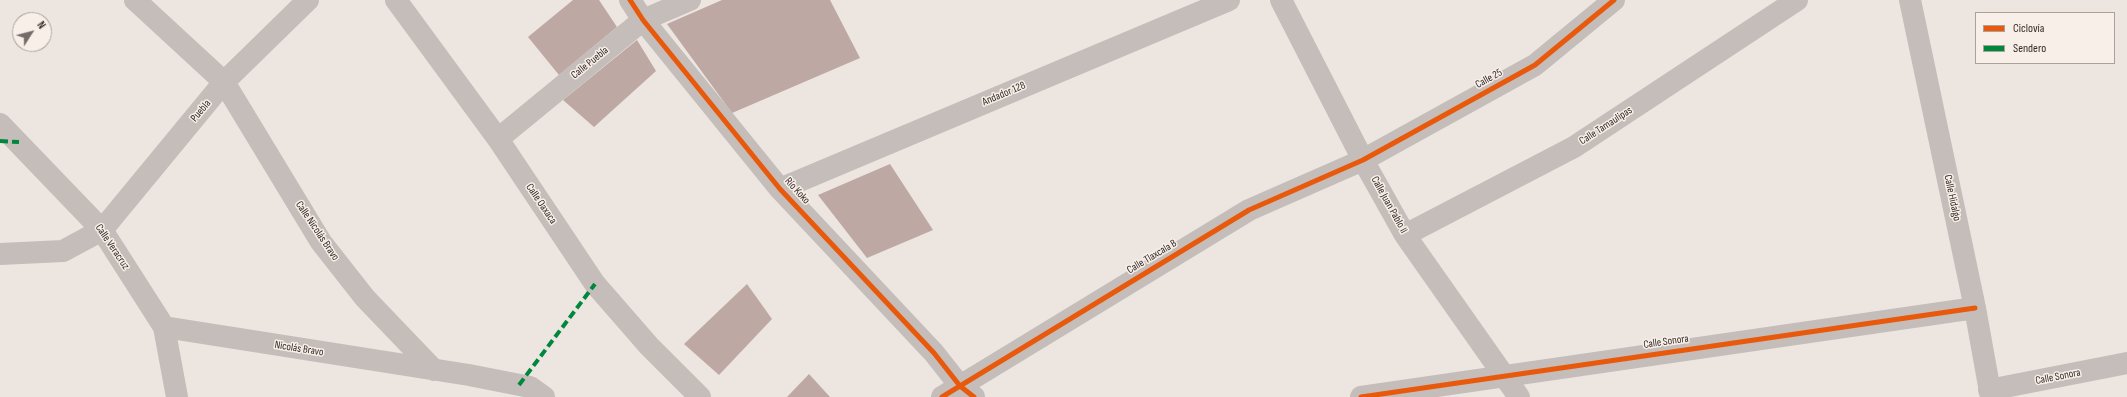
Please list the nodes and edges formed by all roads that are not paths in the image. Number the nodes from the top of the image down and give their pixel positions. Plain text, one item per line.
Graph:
1 (135, 0) edge
2 (308, 0) edge
3 (396, 0) edge
4 (630, 0) edge
5 (690, 0) edge
6 (1229, 0) edge
7 (1281, 0) edge
8 (1614, 0) edge
9 (1797, 0) edge
10 (1910, 0) edge
11 (643, 20) junction
12 (224, 82) junction
13 (0, 124) edge
14 (498, 139) junction
15 (10, 142) edge
16 (1363, 160) junction
17 (780, 189) junction
18 (102, 230) junction
19 (1405, 235) junction
20 (0, 254) edge
21 (1975, 308) junction
22 (164, 327) junction
23 (2127, 362) edge
24 (434, 370) junction
25 (1505, 376) junction
26 (959, 393) edge
27 (1990, 394) edge
28 (177, 397) edge
29 (544, 397) edge
30 (700, 397) edge
31 (1361, 397) edge
32 (1519, 397) edge

1 - 12 street, Calle Nicolás Bravo
2 - 12 street, Puebla
3 - 14 street, Calle Oaxaca
4 - 11 street, Río Koko
5 - 11 street, Calle Puebla
6 - 17 street, Andador 128
7 - 16 street, Calle Juan Pablo II
8 - 16 street, Calle 25
9 - 19 street, Calle Tamaulipas
10 - 21 street, Calle Hidalgo
11 - 14 street, Calle Puebla
11 - 17 street, Río Koko
12 - 18 street, Puebla
12 - 24 street, Calle Nicolás Bravo
13 - 15 street, Calle Veracruz
14 - 30 street, Calle Oaxaca
15 - 18 street, Calle Veracruz
16 - 19 street, Calle Juan Pablo II
16 - 26 street, Calle Tlaxcala B
17 - 26 street, Río Koko
18 - 20 street
18 - 22 street, Calle Veracruz
19 - 25 street, Calle Juan Pablo II
21 - 25 street, Calle Sonora
21 - 27 street, Calle Hidalgo
22 - 24 street, Nicolás Bravo
22 - 28 street, Calle Veracruz
23 - 27 street, Calle Sonora
24 - 29 street
25 - 31 street, Calle Sonora
25 - 32 street, Calle Juan Pablo II

